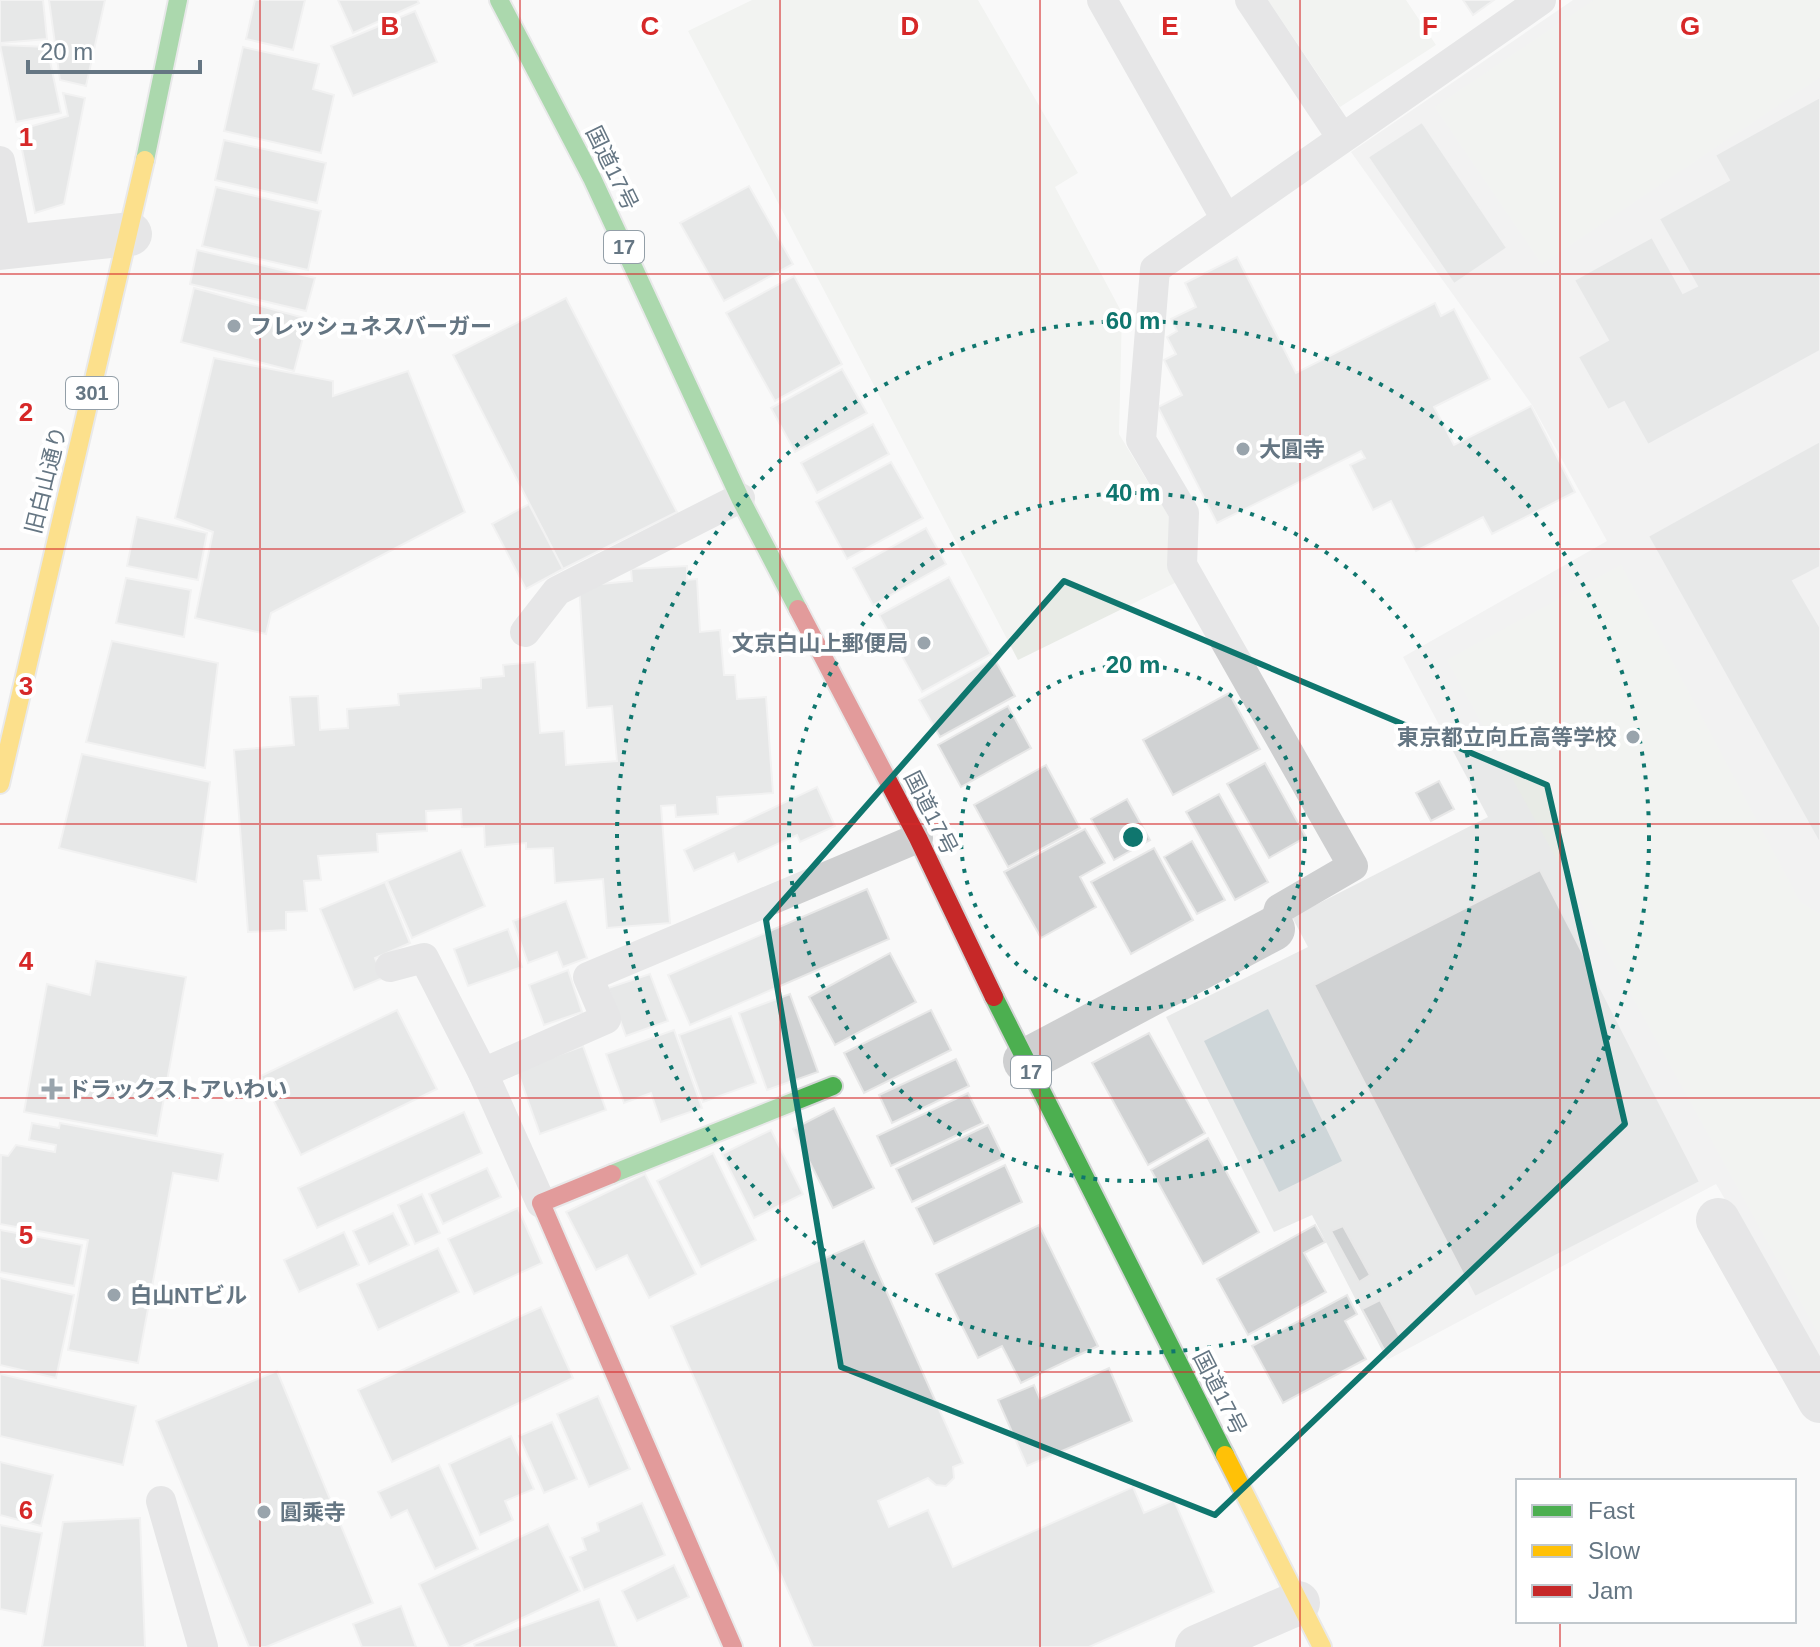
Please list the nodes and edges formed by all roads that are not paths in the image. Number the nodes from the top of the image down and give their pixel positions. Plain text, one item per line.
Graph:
1 (178, 0) edge
2 (499, 0) edge
3 (1102, 0) edge
4 (1250, 0) edge
5 (1541, 0) edge
6 (1342, 138) junction
7 (0, 161) edge
8 (1226, 219) junction
9 (130, 234) junction
10 (8, 247) edge
11 (740, 498) junction
12 (525, 632) dead end
13 (9, 701) edge
14 (0, 784) edge
15 (918, 838) junction
16 (1273, 929) joint
17 (390, 967) dead end
18 (1025, 1061) junction
19 (483, 1073) junction
20 (833, 1086) dead end
21 (541, 1203) junction
22 (1718, 1220) dead end
23 (1820, 1401) edge
24 (161, 1501) dead end
25 (1298, 1603) junction
26 (203, 1647) edge
27 (733, 1647) edge
28 (1197, 1647) edge
29 (1322, 1647) edge

1 - 9 main road, 旧白山通り / 301
2 - 11 main road, 国道17号 / 17
3 - 8 lane
4 - 6 lane
5 - 6 lane
6 - 8 lane
7 - 10 lane
8 - 16 lane
9 - 10 street
9 - 13 main road, 旧白山通り / 301
11 - 12 lane
11 - 15 main road, 国道17号 / 17
13 - 14 main road, 旧白山通り / 301
15 - 18 main road, 国道17号 / 17
15 - 19 lane
16 - 18 street
17 - 19 lane
18 - 25 main road, 国道17号 / 17
19 - 21 lane
20 - 21 main road
21 - 27 main road
22 - 23 street
24 - 26 lane
25 - 28 street
25 - 29 main road, 国道17号 / 17

